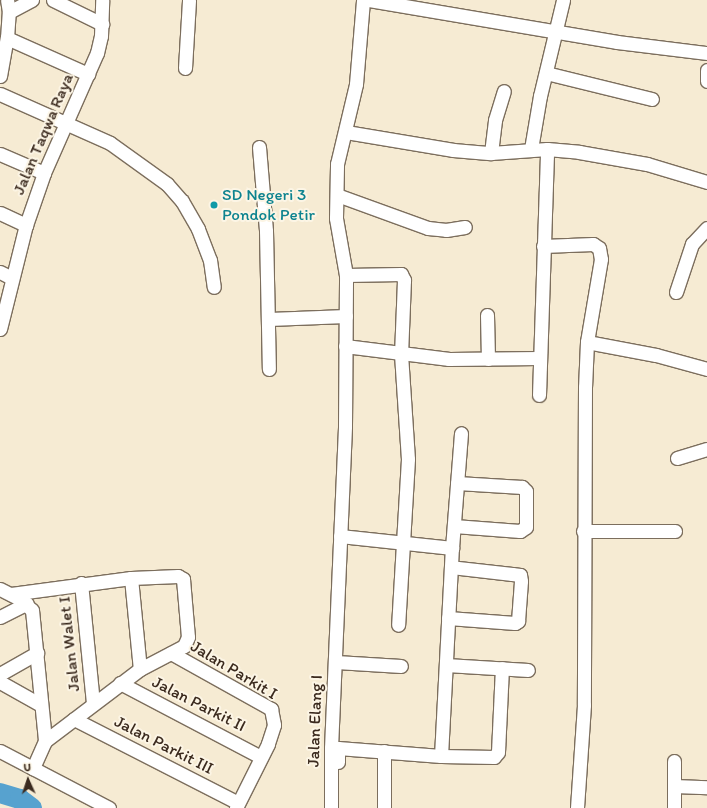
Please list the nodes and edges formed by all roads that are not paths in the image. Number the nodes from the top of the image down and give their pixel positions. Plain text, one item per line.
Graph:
1 (32, 0) edge
2 (53, 0) edge
3 (102, 0) edge
4 (189, 0) edge
5 (363, 0) edge
6 (369, 0) edge
7 (563, 0) edge
8 (8, 6) edge
9 (102, 24) junction
10 (556, 31) junction
11 (7, 38) junction
12 (707, 53) edge
13 (185, 68) dead end
14 (707, 70) edge
15 (546, 73) junction
16 (88, 74) junction
17 (0, 76) edge
18 (707, 81) edge
19 (504, 91) dead end
20 (0, 94) edge
21 (652, 99) dead end
22 (68, 122) junction
23 (346, 132) junction
24 (259, 147) dead end
25 (531, 149) junction
26 (547, 149) junction
27 (491, 153) junction
28 (0, 154) edge
29 (44, 173) junction
30 (707, 182) edge
31 (337, 195) junction
32 (0, 213) edge
33 (26, 225) junction
34 (466, 227) dead end
35 (707, 228) edge
36 (543, 246) junction
37 (0, 272) edge
38 (346, 274) junction
39 (12, 278) junction
40 (214, 287) dead end
41 (676, 292) dead end
42 (487, 315) dead end
43 (346, 316) junction
44 (269, 319) junction
45 (0, 329) edge
46 (587, 342) junction
47 (345, 346) junction
48 (401, 354) junction
49 (539, 358) junction
50 (488, 359) junction
51 (707, 369) edge
52 (269, 370) dead end
53 (539, 394) dead end
54 (462, 433) dead end
55 (707, 449) edge
56 (677, 458) dead end
57 (457, 483) junction
58 (454, 526) junction
59 (583, 531) junction
60 (675, 531) dead end
61 (340, 536) junction
62 (401, 543) junction
63 (452, 548) junction
64 (451, 567) junction
65 (131, 578) junction
66 (81, 583) junction
67 (6, 592) edge
68 (27, 603) junction
69 (0, 617) edge
70 (448, 618) junction
71 (398, 625) dead end
72 (37, 653) junction
73 (170, 653) junction
74 (336, 662) junction
75 (446, 665) junction
76 (401, 666) dead end
77 (502, 668) junction
78 (140, 669) junction
79 (528, 670) dead end
80 (0, 674) edge
81 (0, 682) edge
82 (120, 684) junction
83 (93, 702) junction
84 (41, 705) junction
85 (74, 719) junction
86 (46, 741) junction
87 (0, 752) edge
88 (384, 752) junction
89 (441, 756) junction
90 (261, 757) junction
91 (674, 761) dead end
92 (33, 768) junction
93 (674, 786) junction
94 (707, 787) edge
95 (237, 805) edge
96 (109, 808) edge
97 (331, 808) edge
98 (337, 808) edge
99 (384, 808) edge
100 (577, 808) edge
101 (674, 808) edge

1 - 8 street
2 - 9 street
3 - 9 street, Jalan Taqwa Raya
4 - 13 street
5 - 23 street, Jalan Elang I
6 - 10 street
7 - 10 street
8 - 11 street
9 - 16 street, Jalan Taqwa Raya
10 - 12 street
10 - 15 street
11 - 16 street
11 - 17 street
14 - 18 street
15 - 21 street
15 - 25 street
16 - 22 street, Jalan Taqwa Raya
19 - 27 street
20 - 22 street
22 - 29 street, Jalan Taqwa Raya
22 - 40 street
23 - 27 street
23 - 31 street, Jalan Elang I
24 - 44 street
25 - 26 street
25 - 27 street
26 - 30 street
26 - 36 street
28 - 29 street
29 - 33 street, Jalan Taqwa Raya
31 - 34 street
31 - 38 street, Jalan Elang I
32 - 33 street
33 - 39 street, Jalan Taqwa Raya
35 - 41 street
36 - 46 street
36 - 49 street
37 - 39 street
38 - 43 street, Jalan Elang I
38 - 48 street
39 - 45 street, Jalan Taqwa Raya
42 - 50 street
43 - 44 street
43 - 47 street, Jalan Elang I
44 - 52 street
46 - 51 street
46 - 59 street
47 - 48 street
47 - 61 street, Jalan Elang I
48 - 50 street
48 - 62 street
49 - 50 street
49 - 53 street
54 - 57 street
55 - 56 street
57 - 58 street
57 - 58 street
58 - 63 street
59 - 60 street
59 - 100 street
61 - 62 street
61 - 74 street, Jalan Elang I
62 - 63 street
62 - 71 street
63 - 64 street
64 - 70 street
64 - 70 street
65 - 66 street
65 - 73 street
65 - 78 street
66 - 67 street
66 - 83 street, Jalan Walet I
67 - 68 street
68 - 69 street
68 - 72 street
70 - 75 street
72 - 80 street
72 - 84 street
73 - 78 street
73 - 90 street, Jalan Parkit I
74 - 76 street
74 - 97 street, Jalan Elang I
75 - 77 street
75 - 89 street
77 - 79 street
77 - 89 street
78 - 82 street
81 - 84 street
82 - 83 street
82 - 90 street, Jalan Parkit II
83 - 85 street
84 - 86 street
85 - 86 street
85 - 95 street, Jalan Parkit III
86 - 92 street
87 - 92 street
88 - 89 street
88 - 98 street
88 - 99 street
90 - 95 street, Jalan Parkit I
91 - 93 street
92 - 96 street
93 - 94 street
93 - 101 street

